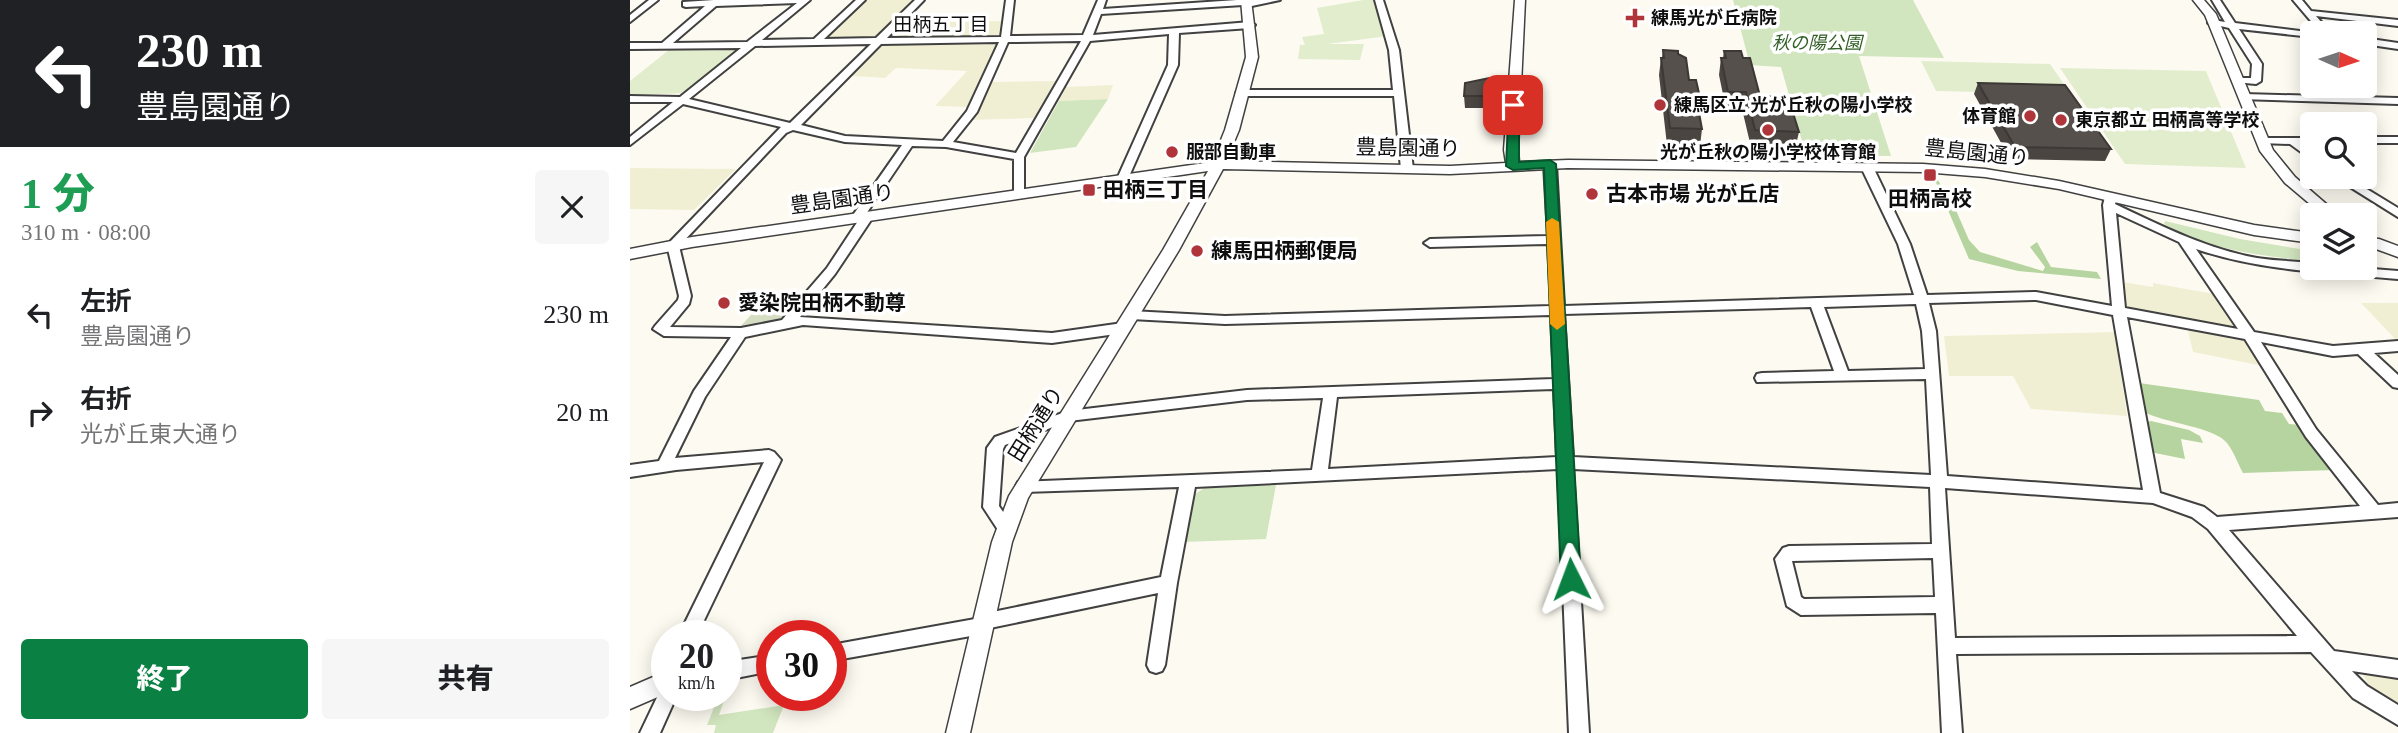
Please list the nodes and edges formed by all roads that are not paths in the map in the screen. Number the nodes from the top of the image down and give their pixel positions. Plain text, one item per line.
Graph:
1 (654, 0) edge
2 (806, 0) edge
3 (862, 0) edge
4 (920, 0) edge
5 (1010, 0) edge
6 (1102, 0) edge
7 (1276, 0) edge
8 (1379, 0) edge
9 (1520, 0) edge
10 (2198, 0) edge
11 (2216, 0) edge
12 (2297, 0) edge
13 (1246, 2) edge
14 (714, 3) junction
15 (687, 4) dead end
16 (1097, 12) junction
17 (2309, 13) junction
18 (630, 19) edge
19 (2316, 21) edge
20 (2213, 23) junction
21 (2398, 23) edge
22 (1250, 25) junction
23 (2234, 25) junction
24 (1174, 32) junction
25 (2300, 33) edge
26 (1087, 38) junction
27 (1005, 39) junction
28 (879, 41) junction
29 (816, 42) junction
30 (2377, 43) edge
31 (750, 44) junction
32 (630, 46) edge
33 (664, 46) junction
34 (2398, 46) edge
35 (2237, 80) junction
36 (1241, 93) junction
37 (1400, 93) junction
38 (2244, 97) junction
39 (630, 99) edge
40 (681, 101) junction
41 (2398, 101) edge
42 (792, 127) junction
43 (2377, 140) edge
44 (2398, 140) edge
45 (2263, 141) junction
46 (2293, 141) junction
47 (2300, 141) edge
48 (630, 142) edge
49 (908, 142) junction
50 (946, 144) junction
51 (2300, 147) edge
52 (1019, 157) junction
53 (1550, 164) junction
54 (1218, 165) junction
55 (1513, 166) junction
56 (1867, 167) junction
57 (1407, 169) junction
58 (1123, 178) junction
59 (2359, 189) edge
60 (1020, 194) junction
61 (2110, 201) junction
62 (2318, 203) edge
63 (2398, 213) edge
64 (862, 217) junction
65 (2300, 236) edge
66 (2183, 239) junction
67 (1553, 240) junction
68 (1430, 243) dead end
69 (2377, 243) edge
70 (2398, 243) edge
71 (673, 245) junction
72 (2377, 245) edge
73 (2398, 252) edge
74 (630, 254) edge
75 (2300, 266) edge
76 (2377, 273) edge
77 (2398, 275) edge
78 (1922, 299) junction
79 (1816, 303) junction
80 (1556, 310) junction
81 (2119, 310) junction
82 (1127, 321) junction
83 (785, 326) junction
84 (741, 333) junction
85 (2249, 335) junction
86 (2398, 346) edge
87 (2361, 349) junction
88 (1932, 374) junction
89 (1843, 376) junction
90 (1762, 378) dead end
91 (2398, 383) edge
92 (1561, 384) junction
93 (1331, 392) junction
94 (1068, 416) junction
95 (1565, 463) junction
96 (664, 465) junction
97 (630, 471) edge
98 (1319, 474) junction
99 (1188, 480) junction
100 (1938, 482) junction
101 (1024, 486) junction
102 (2153, 497) junction
103 (2398, 510) edge
104 (2375, 513) junction
105 (2214, 524) junction
106 (1006, 528) junction
107 (1941, 551) junction
108 (1168, 583) junction
109 (1944, 605) junction
110 (695, 620) edge
111 (983, 624) junction
112 (2315, 645) junction
113 (1946, 646) junction
114 (847, 650) edge
115 (2331, 659) junction
116 (1156, 665) dead end
117 (2398, 669) edge
118 (651, 689) edge
119 (630, 698) edge
120 (660, 711) edge
121 (2398, 716) edge
122 (650, 733) edge
123 (958, 733) edge
124 (1579, 733) edge
125 (1952, 733) edge

1 - 18 street
2 - 14 street
2 - 31 street
3 - 29 street
4 - 28 street
5 - 27 street
6 - 16 street
7 - 13 street
8 - 37 street
9 - 55 street
10 - 20 street
11 - 23 street
12 - 17 street
13 - 16 street
13 - 22 street, 田柄通り
14 - 15 street
14 - 33 street
16 - 26 street
17 - 19 street
17 - 21 street
20 - 23 street
20 - 35 street
22 - 24 street
22 - 36 street, 田柄通り
23 - 25 street
23 - 35 street
24 - 26 street
24 - 58 street
26 - 27 street
26 - 52 street
27 - 28 street
27 - 50 street
28 - 29 street
28 - 42 street
29 - 31 street
30 - 34 street
31 - 33 street
31 - 40 street
32 - 33 street
35 - 38 street
36 - 37 street
36 - 54 street, 田柄通り
37 - 57 street
38 - 41 street
38 - 45 street
39 - 40 street
40 - 42 street
40 - 48 street
42 - 49 street
42 - 71 street
43 - 44 street
45 - 46 street
45 - 62 street
46 - 47 street
46 - 51 street
49 - 50 street
49 - 64 street
50 - 52 street
52 - 60 street
53 - 55 street, 豊島園通り
53 - 56 street, 豊島園通り
53 - 67 street
54 - 57 street, 豊島園通り
54 - 58 street, 豊島園通り
54 - 82 street, 田柄通り
55 - 57 street, 豊島園通り
56 - 61 street, 豊島園通り
56 - 78 street
58 - 60 street, 豊島園通り
59 - 63 street
60 - 64 street, 豊島園通り
61 - 65 street, 豊島園通り
61 - 66 street
61 - 81 street
64 - 71 street, 豊島園通り
64 - 83 street
66 - 75 street
66 - 85 street
67 - 68 street
67 - 80 street
69 - 70 street
71 - 74 street, 豊島園通り
71 - 84 street
72 - 73 street
76 - 77 street
78 - 79 street
78 - 81 street
78 - 88 street
79 - 80 street
79 - 89 street
80 - 82 street
80 - 92 street
81 - 85 street
81 - 102 street
82 - 83 street
82 - 94 street, 田柄通り
83 - 84 street
84 - 96 street
85 - 87 street
85 - 104 street
86 - 87 street
87 - 91 street
88 - 89 street
88 - 100 street
89 - 90 street
92 - 93 street
92 - 95 street
93 - 94 street
93 - 98 street
94 - 101 street, 田柄通り
94 - 106 street
95 - 98 street
95 - 100 street
95 - 124 street
96 - 97 street
96 - 110 street
98 - 99 street
99 - 101 street
99 - 108 street
100 - 102 street
100 - 107 street
101 - 106 street, 田柄通り
102 - 105 street
103 - 104 street
104 - 105 street
105 - 112 street
106 - 111 street, 田柄通り
107 - 109 street
107 - 109 street
108 - 111 street
108 - 116 street
109 - 113 street
111 - 114 street
111 - 123 street, 田柄通り
112 - 113 street
112 - 115 street
113 - 125 street
115 - 117 street
115 - 121 street
118 - 119 street
120 - 122 street

